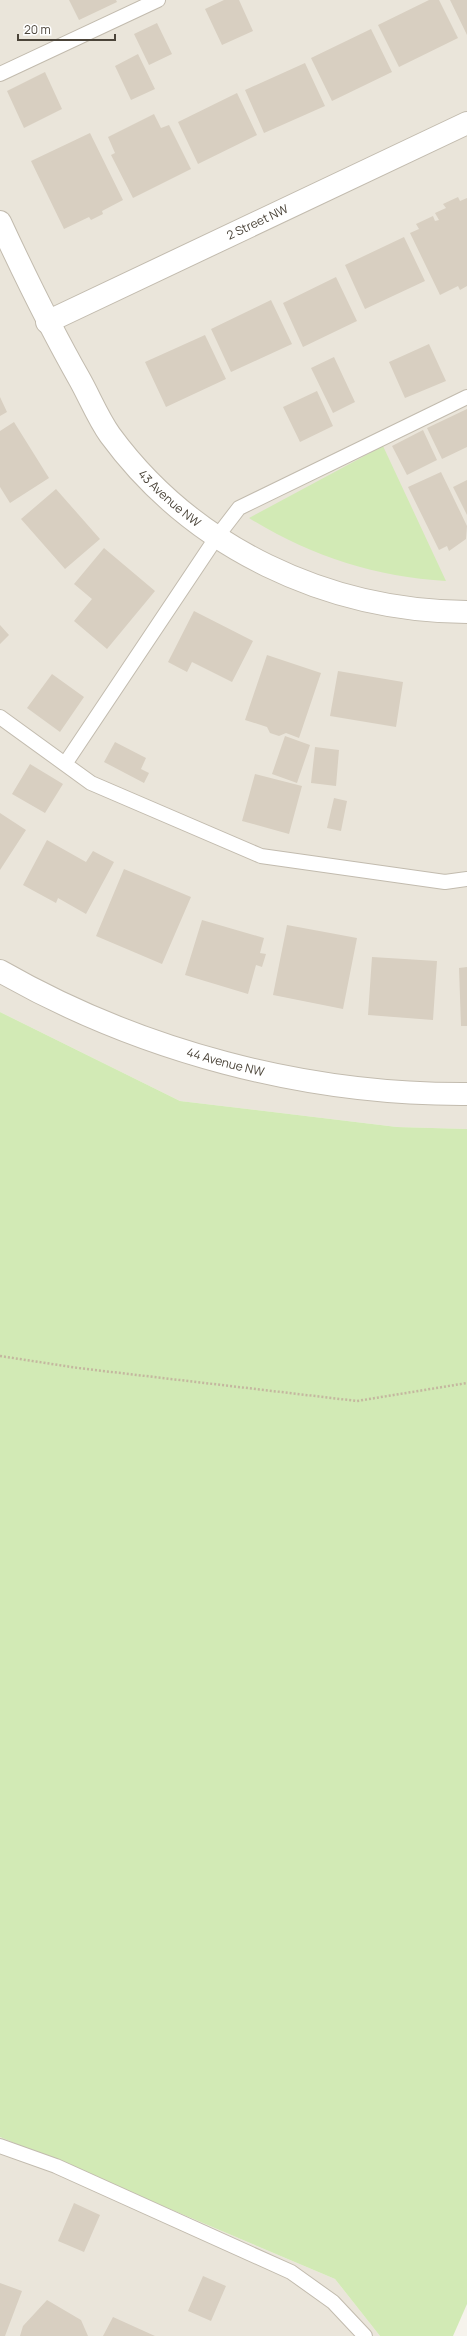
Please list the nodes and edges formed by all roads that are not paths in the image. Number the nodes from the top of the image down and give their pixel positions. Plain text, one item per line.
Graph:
1 (158, 0) edge
2 (0, 74) edge
3 (467, 123) edge
4 (0, 222) edge
5 (47, 322) junction
6 (467, 397) edge
7 (216, 538) junction
8 (467, 612) edge
9 (0, 717) edge
10 (65, 764) junction
11 (467, 879) edge
12 (0, 971) edge
13 (467, 1094) edge
14 (0, 2146) edge
15 (365, 2336) edge

1 - 2 lane
3 - 5 street, 2 Street NW
4 - 5 street, 43 Avenue NW
5 - 7 street, 43 Avenue NW
6 - 7 lane
7 - 8 street, 43 Avenue NW
7 - 10 lane
9 - 10 lane
10 - 11 lane
12 - 13 street, 44 Avenue NW
14 - 15 lane

